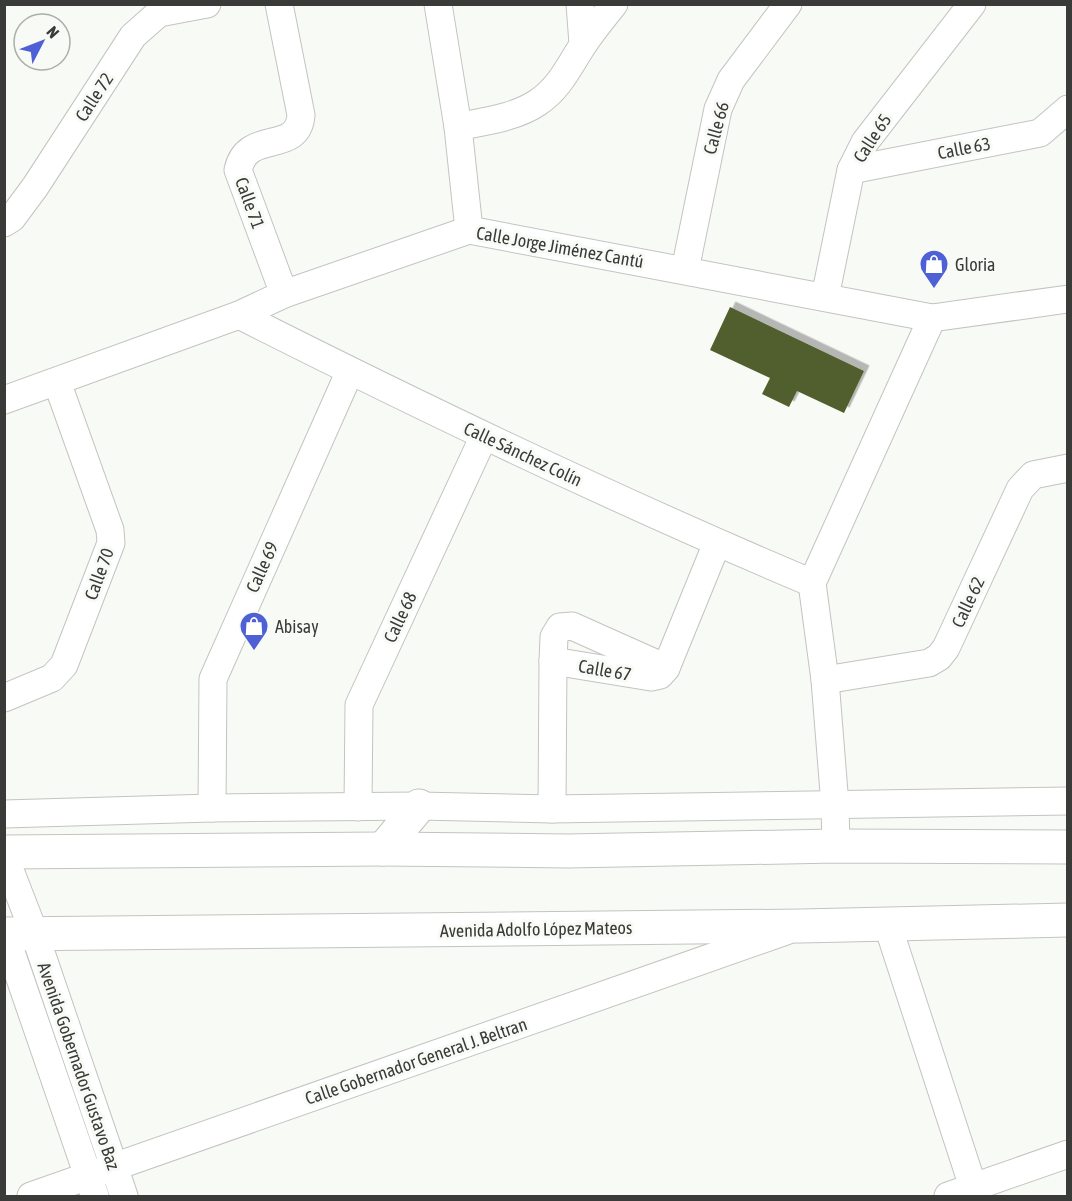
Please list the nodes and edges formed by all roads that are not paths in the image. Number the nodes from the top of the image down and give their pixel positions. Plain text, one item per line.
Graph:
1 (207, 4) edge
2 (279, 4) edge
3 (438, 4) edge
4 (580, 4) edge
5 (614, 4) edge
6 (788, 4) edge
7 (972, 4) edge
8 (583, 44) junction
9 (1068, 109) edge
10 (458, 127) junction
11 (1068, 132) edge
12 (1040, 134) junction
13 (851, 170) junction
14 (4, 223) edge
15 (469, 230) junction
16 (685, 270) junction
17 (284, 294) junction
18 (825, 297) junction
19 (1068, 298) edge
20 (239, 315) junction
21 (932, 318) junction
22 (350, 371) junction
23 (57, 382) junction
24 (4, 400) edge
25 (484, 436) junction
26 (1068, 468) edge
27 (717, 543) junction
28 (812, 583) junction
29 (553, 661) junction
30 (666, 668) junction
31 (825, 680) junction
32 (4, 698) edge
33 (1068, 801) edge
34 (835, 805) junction
35 (419, 806) junction
36 (358, 807) junction
37 (212, 808) junction
38 (552, 809) junction
39 (4, 814) edge
40 (836, 846) junction
41 (1068, 847) edge
42 (383, 849) junction
43 (4, 853) edge
44 (1068, 920) edge
45 (887, 922) junction
46 (801, 926) junction
47 (12, 934) edge
48 (1068, 1154) edge
49 (114, 1167) junction
50 (91, 1187) edge
51 (975, 1192) edge
52 (31, 1197) edge
53 (124, 1197) edge
54 (948, 1197) edge

1 - 14 street, Calle 72
2 - 17 street, Calle 71
3 - 10 street
4 - 8 street
5 - 8 street
6 - 16 street, Calle 66
7 - 13 street, Calle 65
8 - 10 street
9 - 12 street
10 - 15 street
11 - 12 street, Calle 63
12 - 13 street, Calle 63
13 - 18 street, Calle 65
15 - 16 street, Calle Jorge Jiménez Cantú
15 - 17 street, Calle Jorge Jiménez Cantú
16 - 18 street, Calle Jorge Jiménez Cantú
17 - 20 street, Calle Jorge Jiménez Cantú
18 - 21 street, Calle Jorge Jiménez Cantú
19 - 21 street, Calle Jorge Jiménez Cantú
20 - 22 street, Calle Sánchez Colín
20 - 23 street, Calle Jorge Jiménez Cantú
21 - 28 street
22 - 25 street, Calle Sánchez Colín
22 - 37 street, Calle 69
23 - 24 street, Calle Jorge Jiménez Cantú
23 - 32 street, Calle 70
25 - 27 street, Calle Sánchez Colín
25 - 36 street, Calle 68
26 - 31 street, Calle 62
27 - 28 street, Calle Sánchez Colín
27 - 30 street
28 - 31 street
29 - 30 street, Calle 67
29 - 30 street
29 - 38 street, Calle 67
31 - 34 street
33 - 34 street
34 - 38 street
34 - 40 street
35 - 36 street
35 - 38 street
35 - 42 main road
36 - 37 street
37 - 39 street
40 - 41 main road
40 - 42 main road
42 - 43 main road
43 - 47 street
44 - 45 main road, Avenida Adolfo López Mateos
45 - 46 main road, Avenida Adolfo López Mateos
45 - 51 street
46 - 47 main road, Avenida Adolfo López Mateos
46 - 49 street, Calle Gobernador General J. Beltran
47 - 49 street, Avenida Gobernador Gustavo Baz
47 - 50 street, Avenida Gobernador Gustavo Baz
48 - 51 street
49 - 50 street, Calle Gobernador General J. Beltran
49 - 53 street, Avenida Gobernador Gustavo Baz
50 - 52 street, Calle Gobernador General J. Beltran
51 - 54 street

